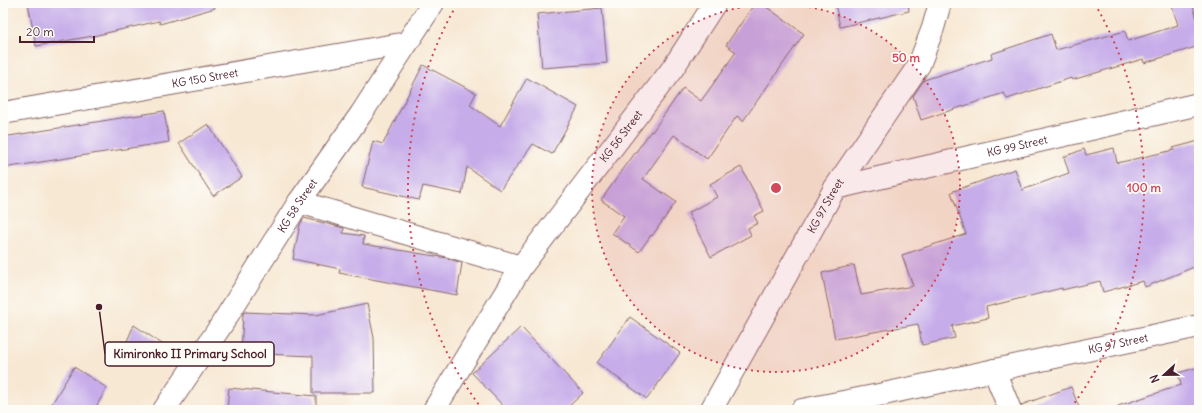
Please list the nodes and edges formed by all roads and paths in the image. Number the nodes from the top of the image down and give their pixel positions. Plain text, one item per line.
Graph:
1 (433, 3) edge
2 (715, 3) edge
3 (940, 3) edge
4 (407, 43) junction
5 (1199, 104) edge
6 (3, 113) edge
7 (835, 188) junction
8 (299, 202) junction
9 (521, 267) junction
10 (1199, 326) edge
11 (994, 370) junction
12 (164, 410) edge
13 (434, 410) edge
14 (712, 410) edge
15 (802, 410) edge
16 (1010, 410) edge

1 - 4 street, KG 58 Street
2 - 9 street, KG 56 Street
3 - 7 street, KG 97 Street
4 - 6 street, KG 150 Street
4 - 8 street, KG 58 Street
5 - 7 street, KG 99 Street
7 - 14 street, KG 97 Street
8 - 9 street
8 - 12 street, KG 58 Street
9 - 13 street, KG 56 Street
10 - 11 street, KG 97 Street
11 - 15 street, KG 97 Street
11 - 16 street

